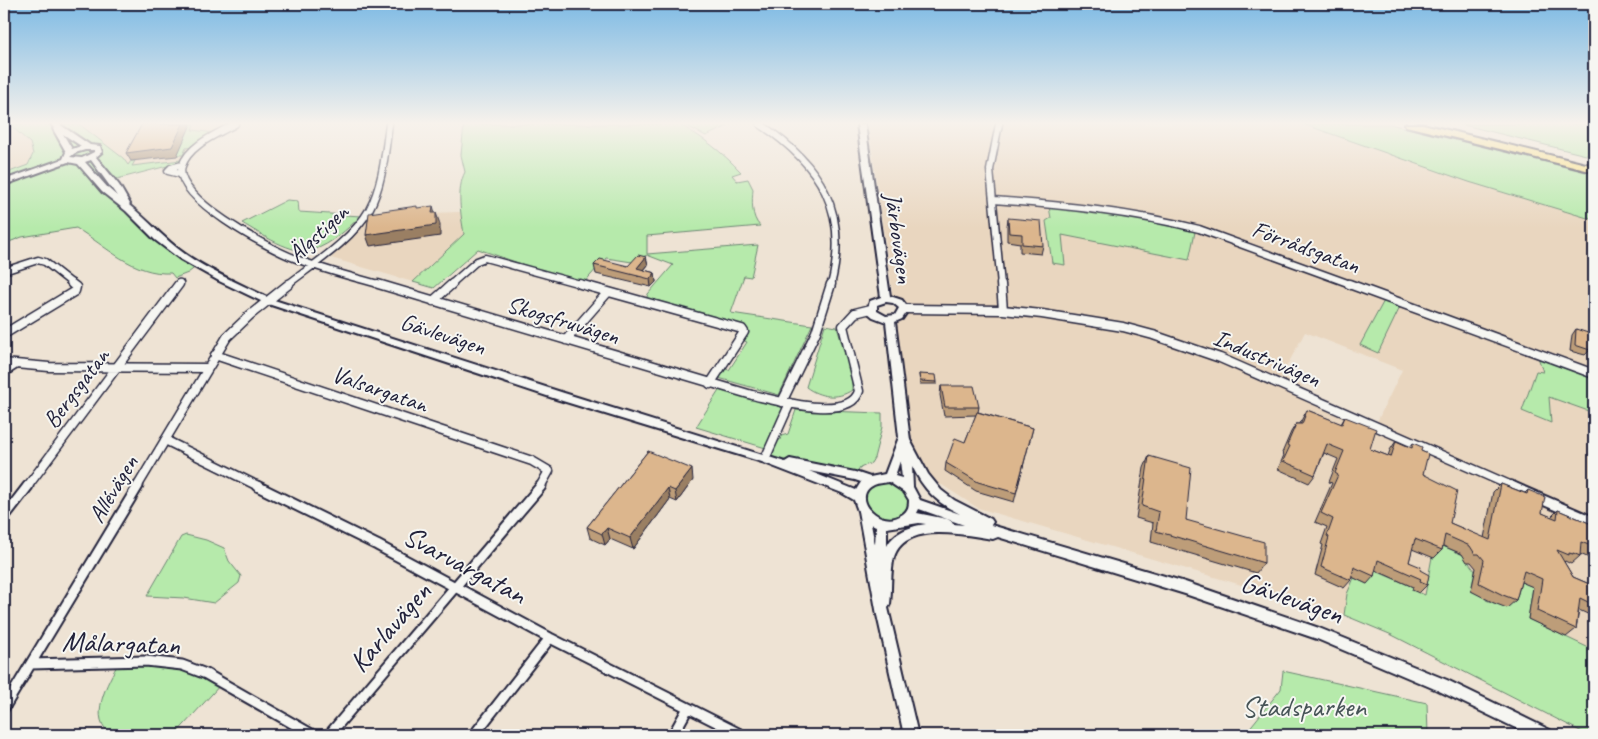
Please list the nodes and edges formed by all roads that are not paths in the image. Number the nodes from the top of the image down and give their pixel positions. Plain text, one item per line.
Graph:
1 (63, 158) edge
2 (74, 158) edge
3 (88, 158) edge
4 (93, 158) edge
5 (188, 158) edge
6 (384, 158) edge
7 (802, 158) edge
8 (866, 158) edge
9 (992, 158) edge
10 (1554, 158) edge
11 (1557, 158) edge
12 (80, 161) junction
13 (182, 165) junction
14 (1594, 168) edge
15 (180, 174) junction
16 (4, 183) edge
17 (994, 200) junction
18 (129, 209) junction
19 (313, 265) junction
20 (4, 271) edge
21 (180, 283) dead end
22 (608, 292) junction
23 (886, 298) junction
24 (268, 301) junction
25 (434, 301) junction
26 (872, 309) junction
27 (904, 309) junction
28 (1003, 310) junction
29 (890, 320) junction
30 (4, 334) edge
31 (566, 340) junction
32 (215, 355) junction
33 (4, 363) edge
34 (15, 365) junction
35 (115, 368) junction
36 (207, 368) junction
37 (4, 372) edge
38 (1594, 374) edge
39 (710, 384) junction
40 (786, 403) junction
41 (903, 436) junction
42 (165, 440) junction
43 (765, 458) junction
44 (532, 461) joint
45 (889, 478) junction
46 (870, 481) junction
47 (908, 487) junction
48 (858, 496) junction
49 (915, 503) junction
50 (863, 512) junction
51 (4, 517) edge
52 (902, 520) junction
53 (1594, 522) edge
54 (883, 523) junction
55 (1012, 537) junction
56 (456, 587) junction
57 (883, 615) junction
58 (550, 638) junction
59 (31, 664) junction
60 (7, 698) edge
61 (4, 708) edge
62 (688, 708) junction
63 (313, 735) edge
64 (329, 735) edge
65 (474, 735) edge
66 (673, 735) edge
67 (742, 735) edge
68 (911, 735) edge
69 (1545, 735) edge

1 - 16 main road
2 - 12 main road
3 - 12 main road
4 - 18 main road, Gävlevägen
5 - 13 street, Skogsfruvägen
6 - 19 street, Älgstigen
7 - 40 street
8 - 23 main road, Järbovägen
9 - 17 street
10 - 14 highway
11 - 14 highway
12 - 18 main road, Gävlevägen
13 - 15 street, Skogsfruvägen
13 - 15 street, Skogsfruvägen
15 - 19 street, Skogsfruvägen
17 - 28 street
17 - 38 street, Förrådsgatan
18 - 24 main road, Gävlevägen
19 - 24 street, Älgstigen
19 - 25 street, Skogsfruvägen
20 - 30 street
21 - 35 street, Bergsgatan
22 - 25 street
22 - 31 street
22 - 39 street
23 - 26 main road, Järbovägen
23 - 27 main road, Järbovägen
24 - 32 street, Allévägen
24 - 43 main road, Gävlevägen
25 - 31 street, Skogsfruvägen
26 - 29 main road, Järbovägen
26 - 40 street, Skogsfruvägen
27 - 28 street, Industrivägen
27 - 29 main road, Järbovägen
28 - 53 street, Industrivägen
29 - 41 main road, Järbovägen
31 - 39 street, Skogsfruvägen
32 - 36 street, Allévägen
32 - 44 street, Valsargatan
33 - 34 street
34 - 35 street
34 - 37 street
35 - 36 street
35 - 51 street, Bergsgatan
36 - 42 street, Allévägen
39 - 40 street, Skogsfruvägen
40 - 43 street
41 - 45 main road, Järbovägen
41 - 47 main road, Järbovägen
41 - 55 main road
42 - 56 street, Svarvargatan
42 - 59 street, Allévägen
43 - 46 main road, Gävlevägen
43 - 48 main road, Gävlevägen
44 - 56 street, Karlavägen
45 - 46 main road, Gävlevägen
45 - 47 main road
46 - 48 main road
47 - 49 main road
48 - 50 main road
49 - 52 main road
49 - 55 main road, Gävlevägen
50 - 54 main road
50 - 57 main road
52 - 54 main road, Gävlevägen
52 - 55 main road, Gävlevägen
54 - 57 main road
55 - 57 main road
55 - 69 main road, Gävlevägen
56 - 58 street, Svarvargatan
56 - 64 street, Karlavägen
57 - 68 main road
58 - 62 street, Svarvargatan
58 - 65 street
59 - 60 street, Allévägen
59 - 63 street, Målargatan
60 - 61 street, Allévägen
62 - 66 street
62 - 67 street, Svarvargatan

